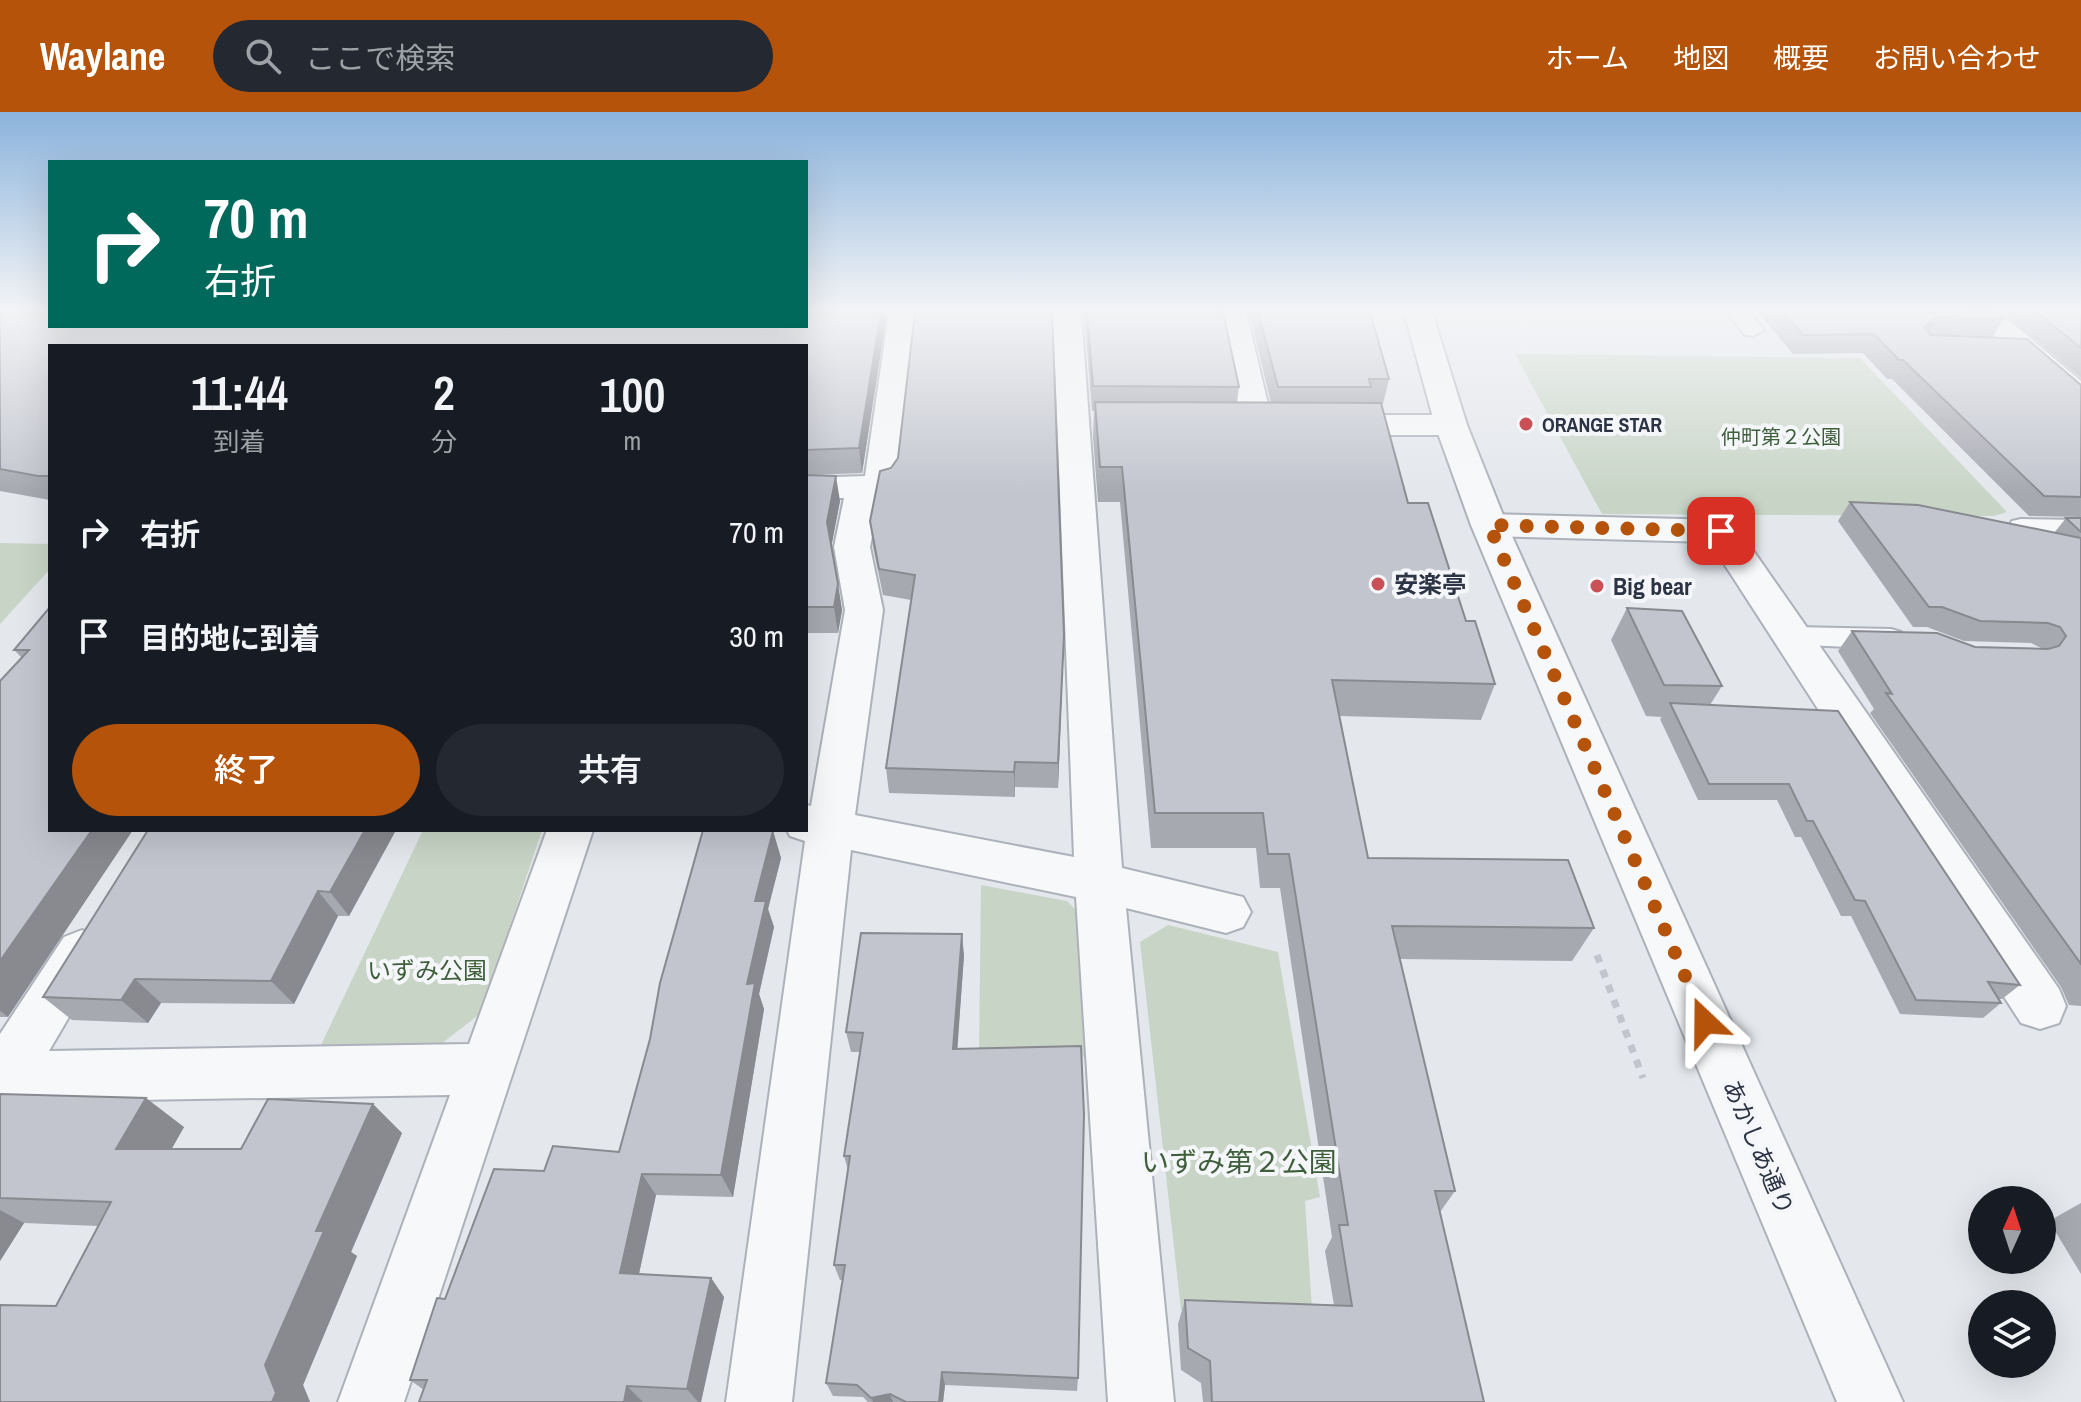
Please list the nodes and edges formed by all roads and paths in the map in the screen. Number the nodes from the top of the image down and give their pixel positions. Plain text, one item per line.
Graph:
1 (895, 372) edge
2 (1079, 372) edge
3 (1251, 372) edge
4 (1436, 372) edge
5 (2045, 372) edge
6 (2081, 397) edge
7 (1451, 425) junction
8 (864, 487) junction
9 (808, 488) edge
10 (1489, 525) junction
11 (2021, 527) edge
12 (2081, 528) edge
13 (1794, 637) junction
14 (1926, 640) edge
15 (818, 825) edge
16 (569, 832) edge
17 (1099, 882) junction
18 (110, 908) edge
19 (1226, 912) dead end
20 (1597, 955) dead end
21 (2040, 1006) dead end
22 (485, 1069) junction
23 (1643, 1078) dead end
24 (1, 1079) edge
25 (371, 1402) edge
26 (759, 1402) edge
27 (1141, 1402) edge
28 (1870, 1402) edge

1 - 8 street
2 - 17 street
3 - 7 street
4 - 7 street, あかしあ通り
5 - 6 street
7 - 10 street, あかしあ通り
8 - 9 street
8 - 15 street
10 - 13 street
10 - 28 street, あかしあ通り
11 - 12 lane
13 - 14 lane
13 - 21 street
15 - 17 street
15 - 26 street
16 - 22 street
17 - 19 street
17 - 27 street
18 - 24 street
20 - 23 path
22 - 24 street
22 - 25 street

